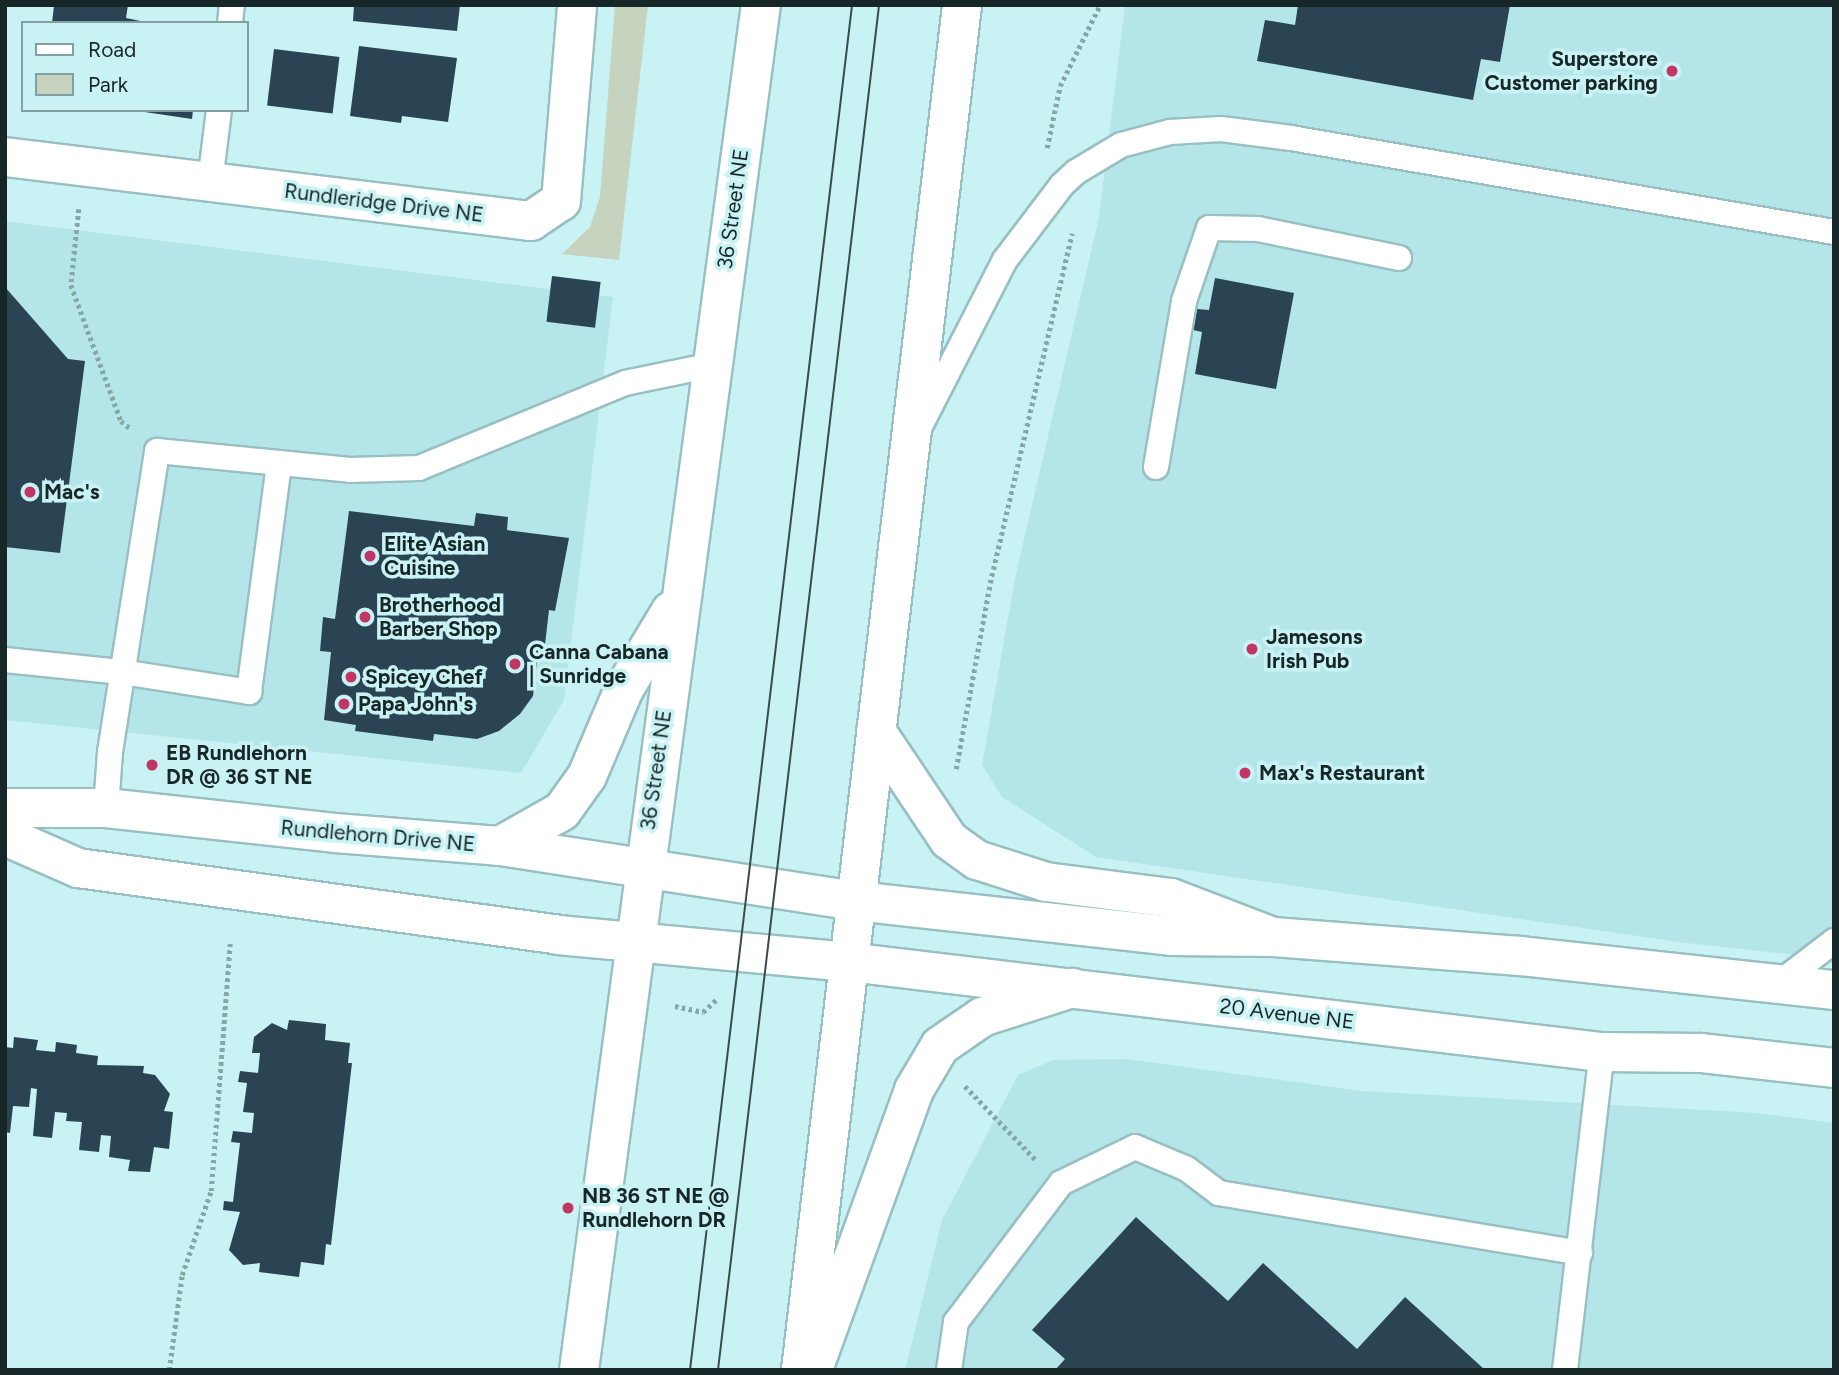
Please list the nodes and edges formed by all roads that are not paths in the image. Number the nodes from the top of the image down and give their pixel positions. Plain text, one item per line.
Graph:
1 (578, 5) edge
2 (761, 5) edge
3 (962, 5) edge
4 (219, 112) edge
5 (5, 157) edge
6 (210, 182) junction
7 (1834, 232) edge
8 (1399, 258) dead end
9 (712, 365) junction
10 (910, 448) junction
11 (279, 463) junction
12 (1156, 467) dead end
13 (680, 598) junction
14 (5, 660) edge
15 (122, 672) junction
16 (876, 731) junction
17 (5, 808) edge
18 (106, 808) junction
19 (5, 836) edge
20 (500, 846) junction
21 (643, 866) junction
22 (856, 901) junction
23 (1273, 937) junction
24 (1834, 941) edge
25 (633, 943) junction
26 (849, 962) junction
27 (1778, 984) junction
28 (1072, 988) junction
29 (1834, 990) edge
30 (1602, 1052) junction
31 (1834, 1069) edge
32 (1580, 1253) junction
33 (579, 1370) edge
34 (801, 1370) edge
35 (813, 1370) edge
36 (948, 1370) edge
37 (1565, 1370) edge

1 - 6 street, Rundleridge Drive NE
2 - 9 street, 36 Street NE
3 - 10 street
4 - 6 lane
5 - 6 street, Rundleridge Drive NE
7 - 10 lane
8 - 12 lane
9 - 11 lane
9 - 13 street, 36 Street NE
10 - 16 street
11 - 15 lane
11 - 15 lane
13 - 20 street
13 - 21 street, 36 Street NE
14 - 15 lane
15 - 18 lane
16 - 22 street
16 - 23 street
17 - 18 street, Rundlehorn Drive NE
18 - 20 street, Rundlehorn Drive NE
19 - 25 street
20 - 21 street, Rundlehorn Drive NE
21 - 22 street, Rundlehorn Drive NE
21 - 25 street, 36 Street NE
22 - 23 street
22 - 26 street
23 - 27 street
24 - 27 lane
25 - 26 street, 20 Avenue NE
25 - 33 street, 36 Street NE
26 - 28 street, 20 Avenue NE
26 - 34 street
27 - 29 street
28 - 30 street, 20 Avenue NE
28 - 35 street
30 - 31 street, 20 Avenue NE
30 - 32 lane
32 - 36 lane
32 - 37 lane

